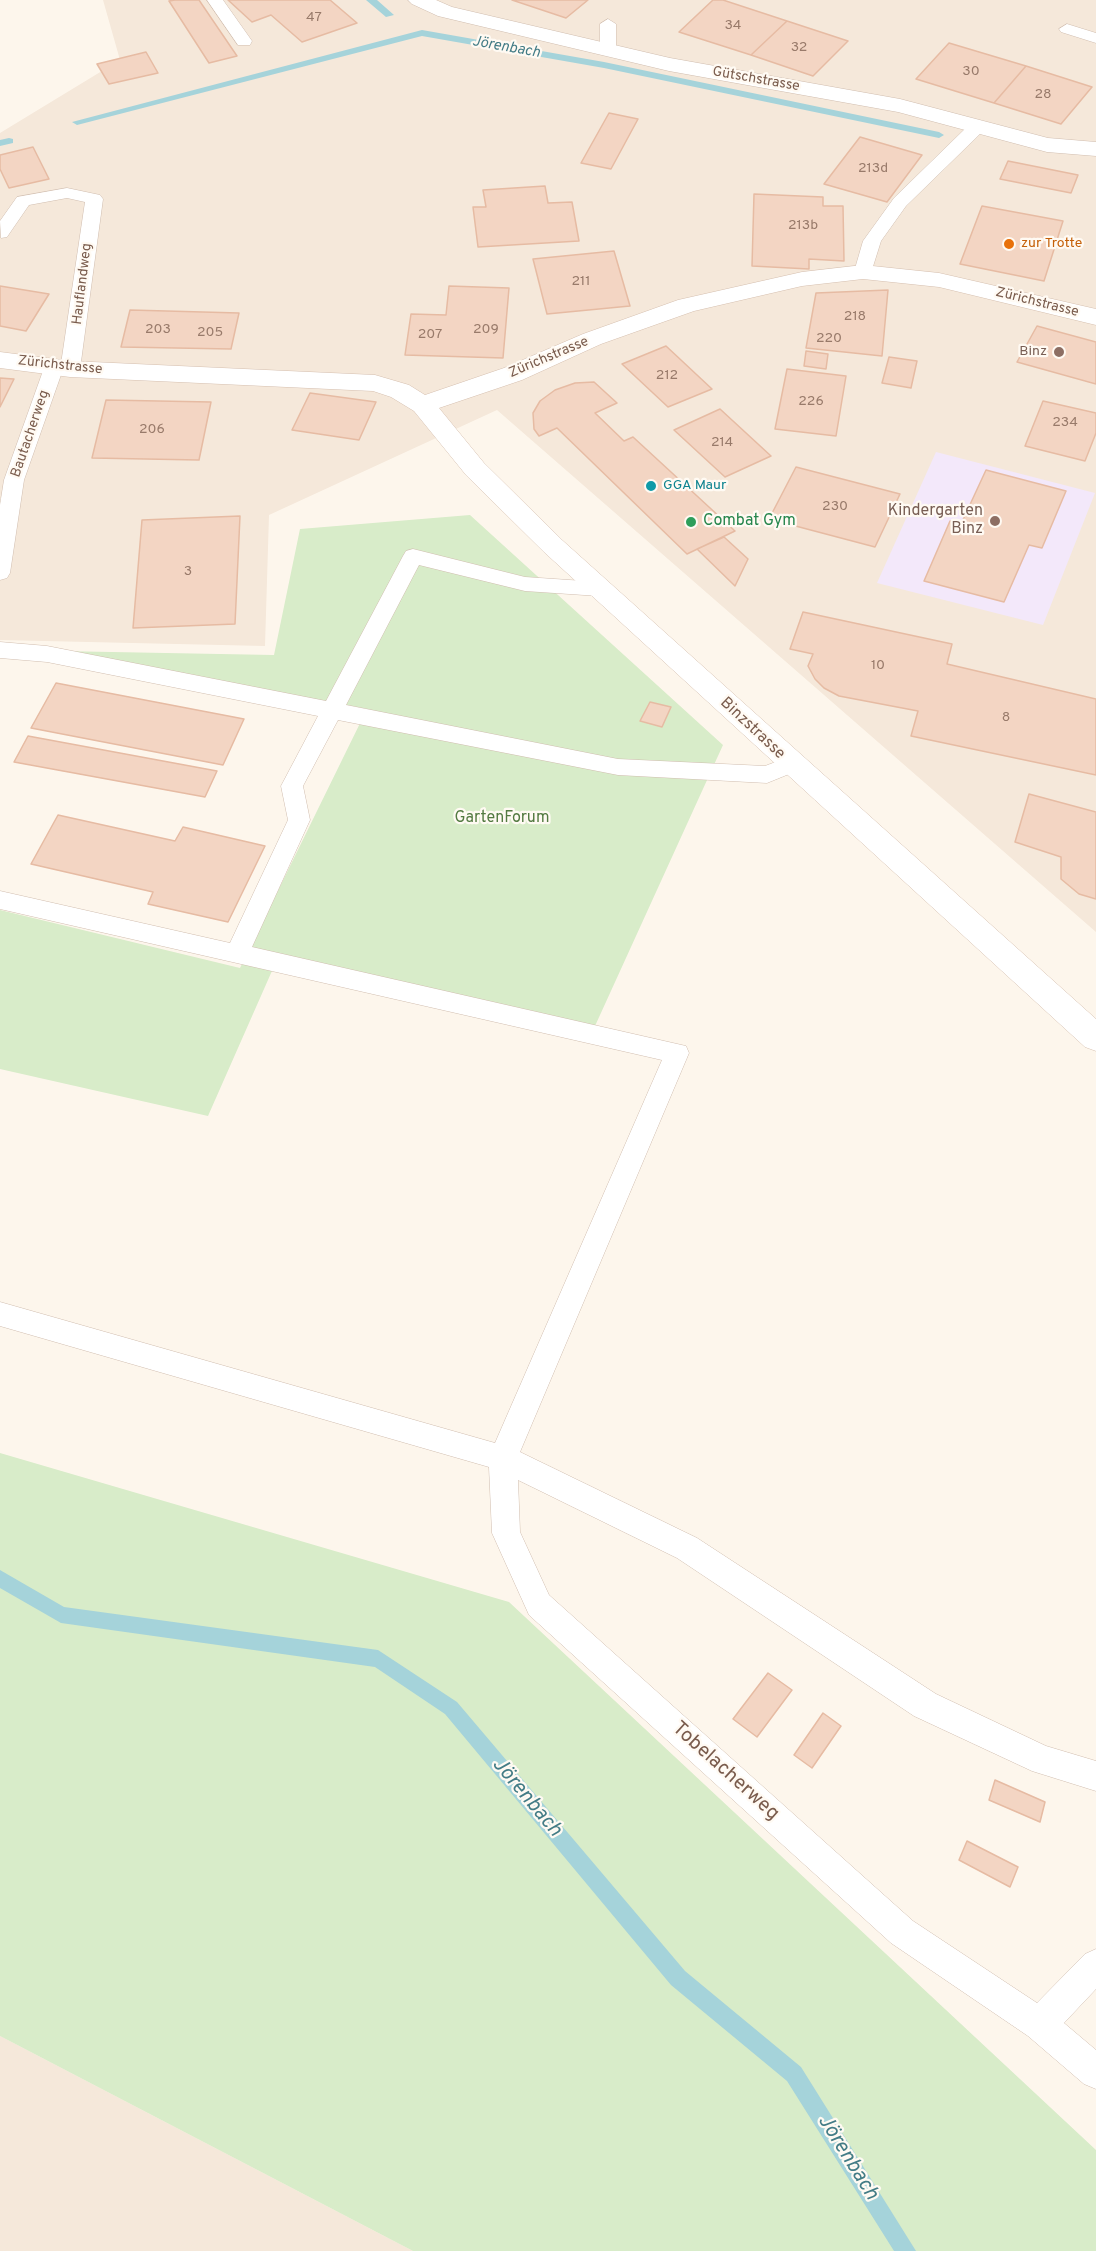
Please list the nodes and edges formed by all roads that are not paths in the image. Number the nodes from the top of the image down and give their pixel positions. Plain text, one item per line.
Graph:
1 (215, 0) edge
2 (419, 0) edge
3 (608, 24) dead end
4 (1067, 29) dead end
5 (1096, 38) edge
6 (244, 41) dead end
7 (608, 48) junction
8 (977, 127) junction
9 (1096, 148) edge
10 (1, 233) edge
11 (863, 272) junction
12 (1096, 317) edge
13 (0, 360) edge
14 (62, 368) junction
15 (423, 405) junction
16 (0, 573) edge
17 (599, 589) junction
18 (0, 650) edge
19 (332, 709) junction
20 (791, 765) junction
21 (0, 900) edge
22 (237, 954) junction
23 (1091, 1026) edge
24 (0, 1314) edge
25 (503, 1458) junction
26 (1096, 1776) edge
27 (1096, 1965) edge
28 (1040, 2024) junction
29 (1096, 2072) edge

1 - 6 lane
2 - 7 main road, Gütschstrasse
3 - 7 lane
4 - 5 lane
7 - 8 main road, Gütschstrasse
8 - 9 main road, Gütschstrasse
8 - 11 lane
10 - 14 lane, Hauflandweg
11 - 12 main road, Zürichstrasse
11 - 15 main road, Zürichstrasse
13 - 14 main road, Zürichstrasse
14 - 15 main road, Zürichstrasse
14 - 16 lane, Bautacherweg
15 - 17 main road, Binzstrasse
17 - 19 lane
17 - 20 main road, Binzstrasse
18 - 19 lane
19 - 20 lane
19 - 22 lane
20 - 23 main road, Binzstrasse
21 - 22 lane
22 - 25 lane
24 - 25 lane
25 - 26 lane
25 - 28 lane, Tobelacherweg
27 - 28 lane
28 - 29 lane, Tobelacherweg

